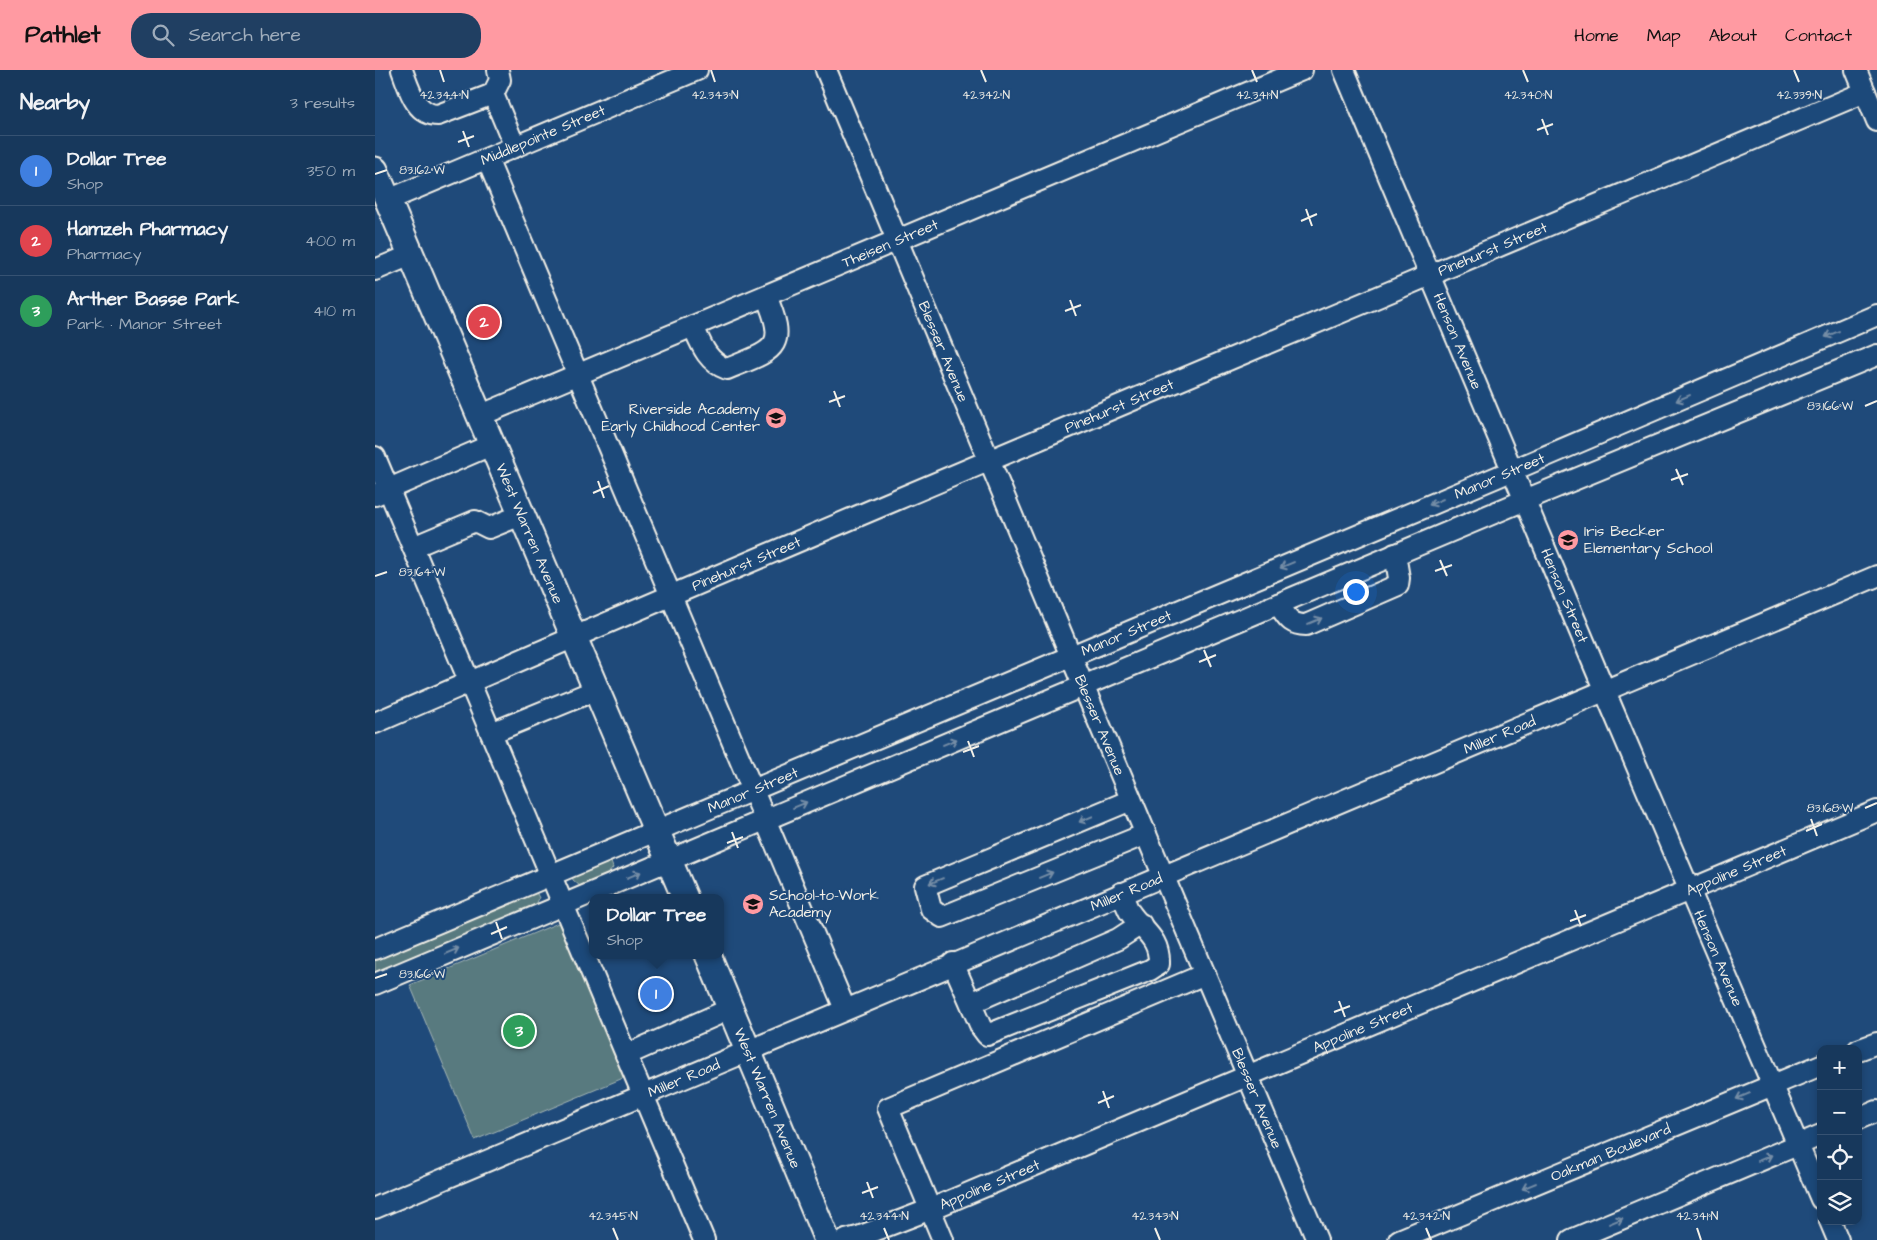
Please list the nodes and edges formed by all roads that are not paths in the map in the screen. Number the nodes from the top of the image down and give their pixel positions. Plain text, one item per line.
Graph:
1 (402, 70) edge
2 (498, 70) edge
3 (697, 70) edge
4 (826, 70) edge
5 (1302, 70) edge
6 (1344, 70) edge
7 (1856, 70) edge
8 (1865, 92) junction
9 (493, 94) junction
10 (1877, 121) edge
11 (515, 146) junction
12 (487, 159) junction
13 (375, 170) edge
14 (383, 199) edge
15 (897, 240) junction
16 (411, 255) junction
17 (375, 270) edge
18 (1430, 275) junction
19 (765, 296) junction
20 (1877, 315) edge
21 (693, 326) junction
22 (1877, 355) edge
23 (578, 375) junction
24 (479, 416) junction
25 (491, 445) junction
26 (375, 457) edge
27 (989, 460) junction
28 (1512, 470) junction
29 (382, 492) edge
30 (1525, 500) junction
31 (521, 515) junction
32 (413, 547) junction
33 (1395, 554) junction
34 (1877, 576) edge
35 (671, 596) junction
36 (1278, 604) junction
37 (573, 637) junction
38 (1071, 656) junction
39 (469, 682) junction
40 (1083, 686) junction
41 (597, 690) junction
42 (1605, 690) junction
43 (375, 723) edge
44 (491, 733) junction
45 (753, 789) junction
46 (1131, 800) junction
47 (1877, 811) edge
48 (766, 819) junction
49 (657, 830) junction
50 (1146, 834) junction
51 (670, 860) junction
52 (550, 875) junction
53 (1163, 875) junction
54 (1690, 890) junction
55 (1121, 893) junction
56 (589, 894) edge
57 (589, 894) edge
58 (683, 894) edge
59 (563, 905) junction
60 (1141, 924) junction
61 (375, 948) edge
62 (710, 959) edge
63 (953, 964) junction
64 (1159, 964) junction
65 (1205, 974) junction
66 (375, 984) edge
67 (1177, 986) junction
68 (971, 1003) junction
69 (730, 1008) junction
70 (845, 1009) junction
71 (987, 1035) junction
72 (1877, 1043) edge
73 (1862, 1049) edge
74 (747, 1050) junction
75 (626, 1055) junction
76 (994, 1063) junction
77 (1817, 1067) edge
78 (1248, 1075) junction
79 (1773, 1084) junction
80 (642, 1095) junction
81 (1877, 1111) edge
82 (1862, 1117) edge
83 (1817, 1136) edge
84 (1797, 1144) junction
85 (1817, 1190) edge
86 (375, 1208) edge
87 (931, 1209) junction
88 (1832, 1225) edge
89 (704, 1240) edge
90 (827, 1240) edge
91 (846, 1240) edge
92 (943, 1240) edge
93 (1317, 1240) edge
94 (1399, 1240) edge
95 (1571, 1240) edge
96 (1838, 1240) edge

1 - 9 street
2 - 9 street
3 - 11 street, Middlepointe Street
4 - 15 street, Blesser Avenue
5 - 15 street, Theisen Street
6 - 18 street, Henson Avenue
7 - 8 street
8 - 10 street
8 - 18 street, Pinehurst Street
9 - 11 street
11 - 12 street, Middlepointe Street
12 - 14 street, Middlepointe Street
12 - 23 street
13 - 14 main road, West Warren Avenue
14 - 16 main road, West Warren Avenue
15 - 19 street, Theisen Street
15 - 27 street, Blesser Avenue
16 - 17 street
16 - 24 main road, West Warren Avenue
18 - 27 street, Pinehurst Street
18 - 28 street, Henson Avenue
19 - 21 street, Theisen Street
19 - 21 street
20 -> 28 street, Manor Street
21 - 23 street, Theisen Street
22 - 30 street
23 - 24 street, Theisen Street
23 - 35 street
24 - 25 main road, West Warren Avenue
25 - 29 street
25 - 31 main road, West Warren Avenue
26 - 29 street
27 - 35 street, Pinehurst Street
27 - 38 street, Blesser Avenue
28 - 30 street, Henson Avenue
28 -> 38 street, Manor Street
29 - 32 street
30 - 33 street
30 - 42 street, Henson Street
31 - 32 street
31 - 37 main road, West Warren Avenue
32 - 39 street
33 - 36 street
36 -> 33 street
34 - 42 street, Miller Road
35 - 37 street, Pinehurst Street
35 - 45 street
36 - 40 street
37 - 39 street, Pinehurst Street
37 - 41 main road, West Warren Avenue
38 - 40 street, Blesser Avenue
38 - 45 street, Manor Street
39 - 43 street, Pinehurst Street
39 - 44 street
40 - 46 street, Blesser Avenue
48 -> 40 street
41 - 44 street
41 - 49 main road, West Warren Avenue
42 - 53 street, Miller Road
42 - 54 street, Henson Avenue
44 - 52 street
45 - 48 street
45 - 49 street, Manor Street
46 - 50 street, Blesser Avenue
46 -> 50 street
47 - 54 street, Appoline Street
48 - 51 street
48 - 70 street
49 - 51 main road, West Warren Avenue
49 - 52 street, Manor Street
50 - 53 street, Blesser Avenue
57 -> 51 street
51 - 58 main road, West Warren Avenue
52 - 59 street
52 - 61 street, Manor Street
53 - 55 street, Miller Road
53 - 65 street, Blesser Avenue
54 - 78 street, Appoline Street
54 - 79 street, Henson Avenue
55 - 60 street
55 - 63 street, Miller Road
59 -> 56 street
66 -> 59 street
59 - 75 street
60 - 64 street
60 - 68 street
62 - 69 main road, West Warren Avenue
63 - 68 street
63 - 70 street, Miller Road
64 - 67 street
64 - 71 street
65 - 67 street
65 - 78 street, Blesser Avenue
67 - 76 street
68 - 71 street
69 - 74 main road, West Warren Avenue
69 - 75 street
70 - 74 street, Miller Road
71 - 76 street
72 - 73 street
74 - 80 street, Miller Road
74 - 90 main road, West Warren Avenue
75 - 80 street
76 - 87 street
77 - 79 street, Oakman Boulevard
78 - 87 street, Appoline Street
78 - 93 street, Blesser Avenue
79 - 84 street, Henson Avenue
79 -> 94 street, Oakman Boulevard
80 - 86 street, Miller Road
80 - 89 street
81 - 82 street
83 - 84 street
84 - 85 street, Henson Avenue
95 -> 84 street
87 - 91 street, Appoline Street
87 - 92 street
88 - 96 street

